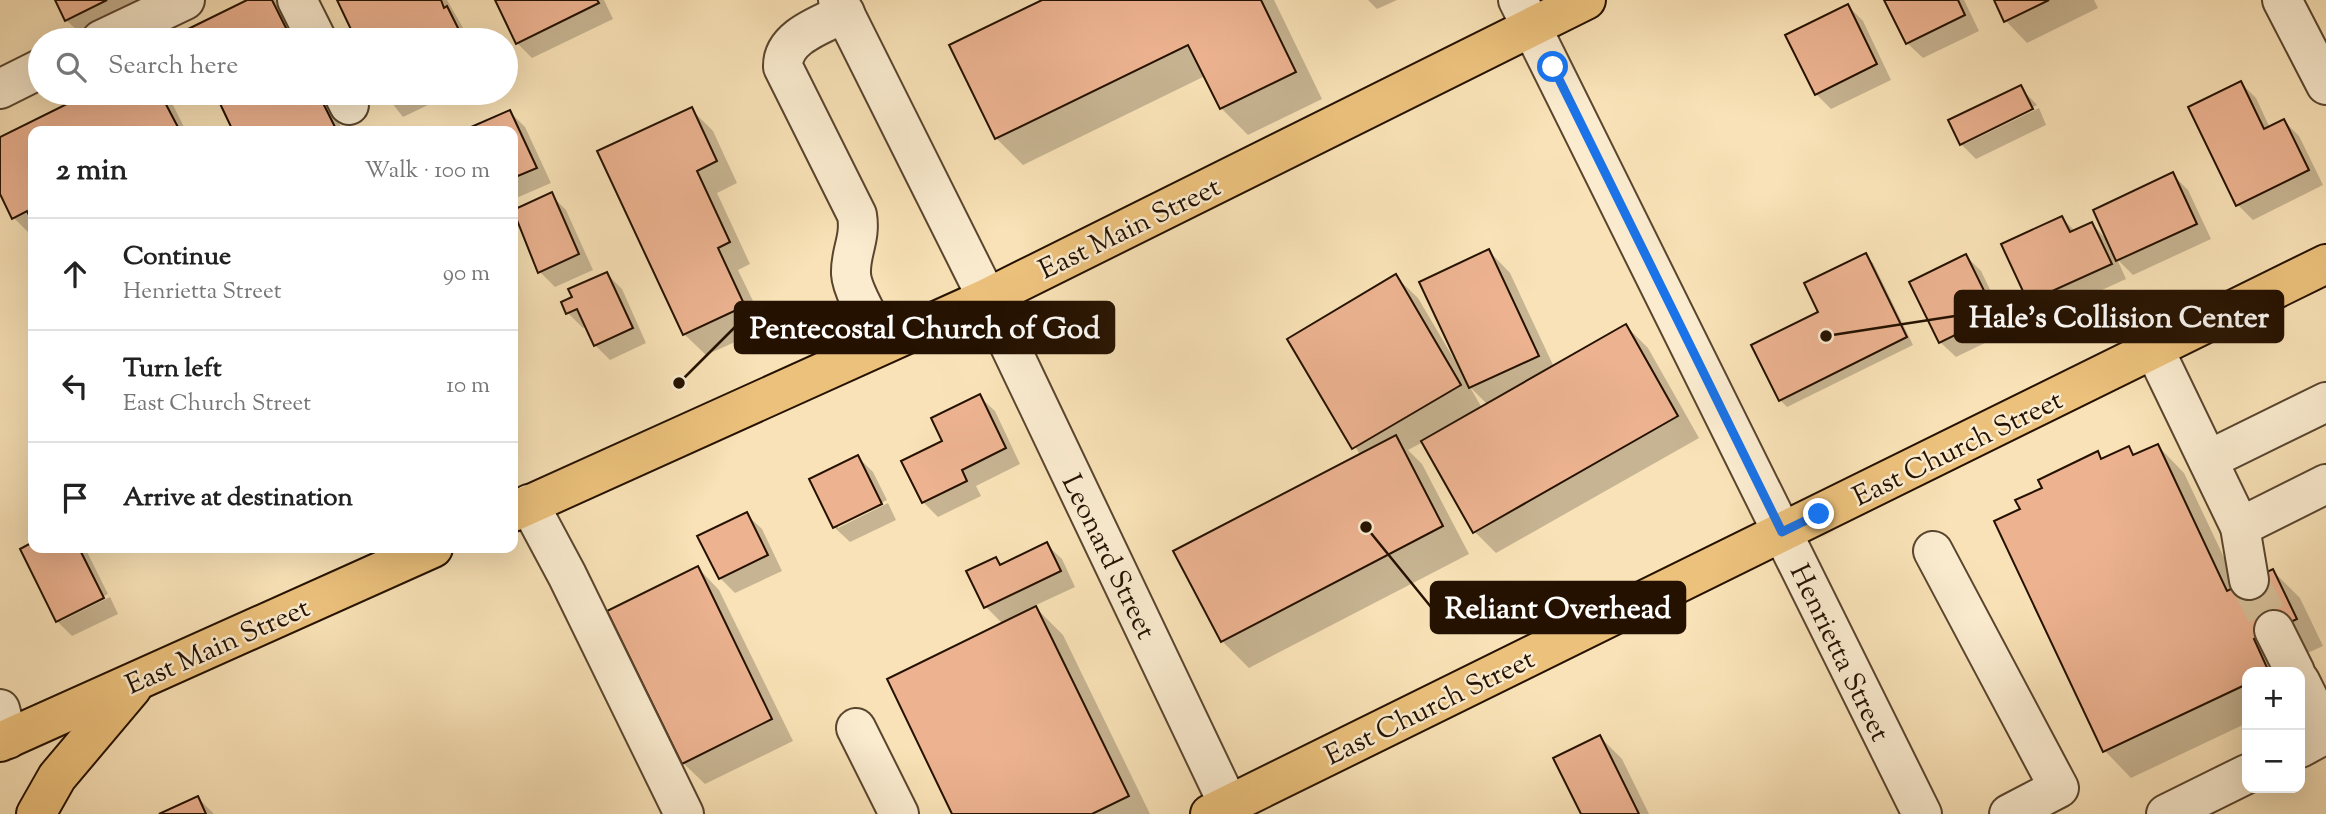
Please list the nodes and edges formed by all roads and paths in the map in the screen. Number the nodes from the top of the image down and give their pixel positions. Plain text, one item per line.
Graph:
1 (185, 0) edge
2 (297, 0) edge
3 (1586, 0) edge
4 (2282, 0) edge
5 (841, 6) edge
6 (1525, 13) edge
7 (126, 28) edge
8 (311, 28) edge
9 (2326, 85) edge
10 (2326, 264) edge
11 (987, 298) junction
12 (883, 344) junction
13 (2155, 351) junction
14 (2326, 402) edge
15 (2208, 460) junction
16 (2326, 484) edge
17 (521, 508) edge
18 (2240, 527) junction
19 (1782, 532) junction
20 (1933, 551) dead end
21 (422, 553) edge
22 (2249, 580) tunnel mouth
23 (2274, 630) tunnel mouth
24 (2292, 667) edge
25 (138, 681) junction
26 (2305, 691) edge
27 (856, 728) dead end
28 (3, 730) edge
29 (2305, 745) edge
30 (2242, 776) edge
31 (1224, 811) edge
32 (36, 814) edge
33 (684, 814) edge
34 (899, 814) edge
35 (1922, 814) edge
36 (2009, 814) edge
37 (2166, 814) edge

1 - 7 street
2 - 8 street
3 - 6 main road, East Main Street
4 - 9 street
5 - 11 street, Leonard Street
5 - 12 street
6 - 11 main road, East Main Street
6 - 19 street, Henrietta Street
10 - 13 main road, East Church Street
11 - 12 main road, East Main Street
11 - 31 street, Leonard Street
12 - 17 main road, East Main Street
13 - 15 street
13 - 19 main road, East Church Street
14 - 15 street
15 - 18 street
16 - 18 street
17 - 33 street
18 - 22 street
19 - 31 main road, East Church Street
19 - 35 street, Henrietta Street
20 - 36 street
21 - 25 main road, East Main Street
23 - 24 street
25 - 28 main road, East Main Street
25 - 32 main road
26 - 29 street
27 - 34 street
30 - 37 street

